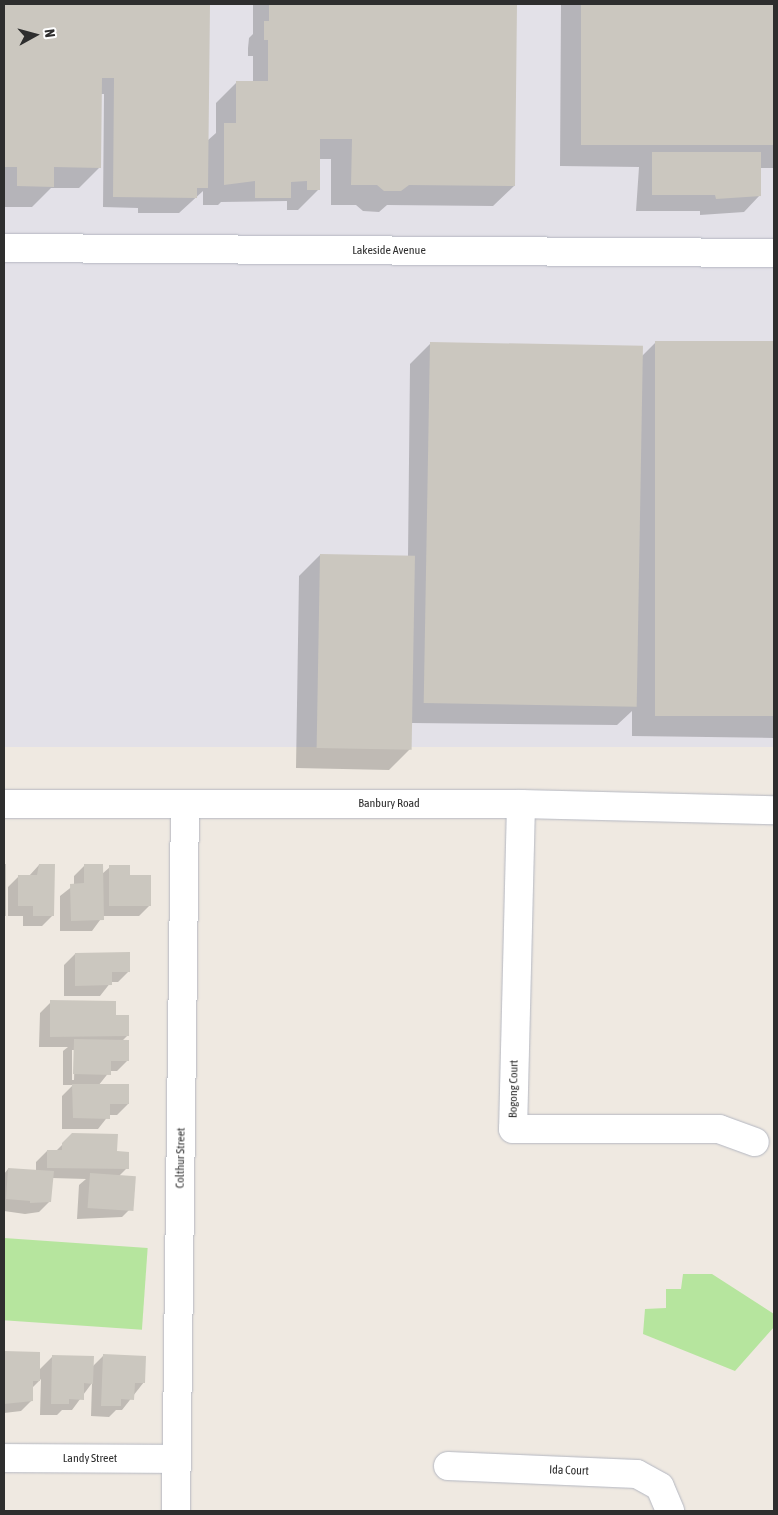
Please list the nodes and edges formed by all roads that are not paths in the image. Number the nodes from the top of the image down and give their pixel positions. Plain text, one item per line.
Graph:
1 (4, 248) edge
2 (774, 253) edge
3 (4, 804) edge
4 (185, 804) junction
5 (521, 804) junction
6 (774, 810) edge
7 (756, 1142) dead end
8 (4, 1458) edge
9 (177, 1459) junction
10 (448, 1466) dead end
11 (176, 1511) edge
12 (670, 1511) edge

1 - 2 street, Lakeside Avenue
3 - 4 street, Banbury Road
4 - 5 street, Banbury Road
4 - 9 street, Colthur Street
5 - 6 street, Banbury Road
5 - 7 street, Bogong Court
8 - 9 street, Landy Street
9 - 11 street, Colthur Street
10 - 12 street, Ida Court

